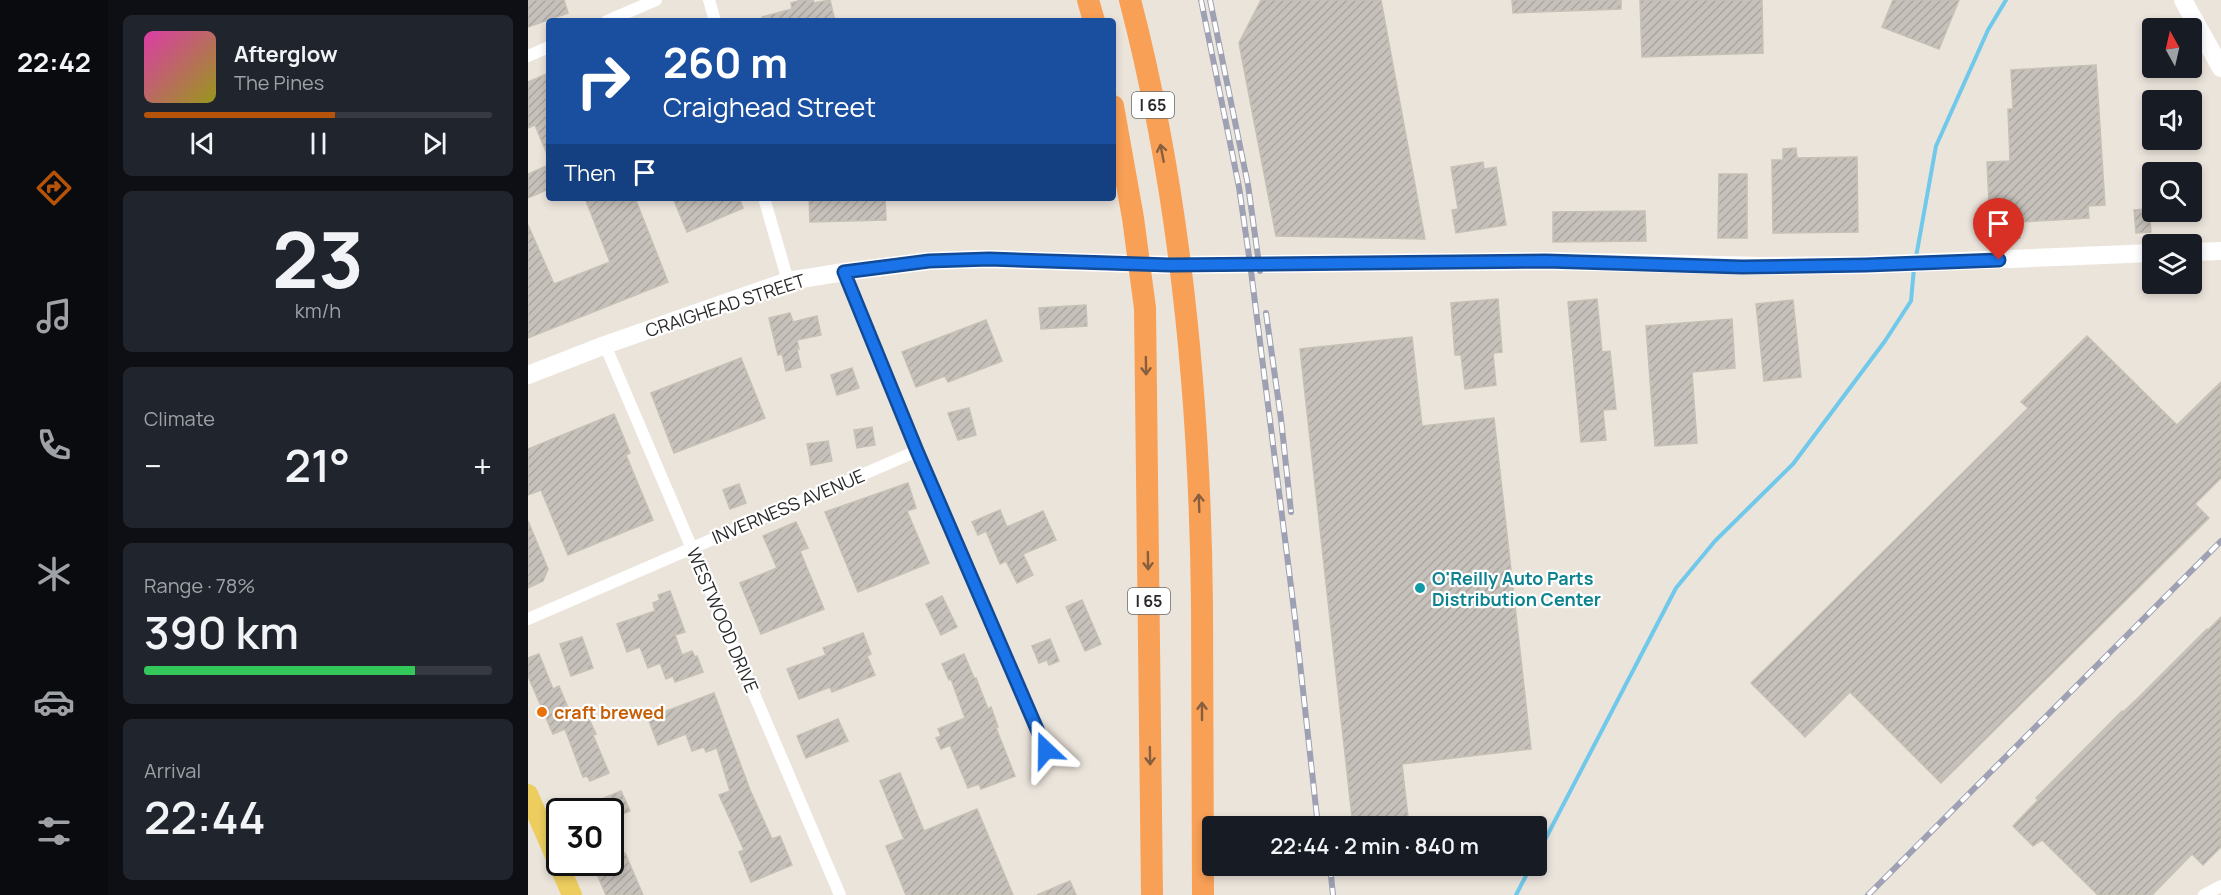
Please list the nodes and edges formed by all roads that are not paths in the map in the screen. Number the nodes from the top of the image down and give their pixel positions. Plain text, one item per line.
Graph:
1 (656, 0) edge
2 (709, 0) edge
3 (1088, 0) edge
4 (1130, 0) edge
5 (2183, 0) edge
6 (614, 18) edge
7 (714, 18) edge
8 (1093, 18) edge
9 (546, 48) edge
10 (528, 56) edge
11 (2221, 68) edge
12 (1116, 123) edge
13 (765, 201) edge
14 (2221, 251) edge
15 (2202, 252) edge
16 (2142, 253) edge
17 (844, 272) junction
18 (788, 281) junction
19 (605, 345) junction
20 (528, 375) edge
21 (917, 451) junction
22 (692, 547) junction
23 (528, 619) edge
24 (1046, 750) dead end
25 (528, 794) edge
26 (2221, 886) edge
27 (572, 895) edge
28 (840, 895) edge
29 (1152, 895) edge
30 (1203, 895) edge
31 (2204, 895) edge

1 - 6 street
2 - 7 street
3 - 8 highway
30 -> 4 highway, I 65
5 - 11 street
9 - 10 street
12 -> 29 highway, I 65
13 - 18 street
14 - 15 street
16 - 17 street, CRAIGHEAD STREET
17 - 18 street, CRAIGHEAD STREET
17 - 21 street
18 - 19 street, CRAIGHEAD STREET
19 - 20 street, CRAIGHEAD STREET
19 - 22 street, WESTWOOD DRIVE
21 - 22 street, INVERNESS AVENUE
21 - 24 street
22 - 23 street, INVERNESS AVENUE
22 - 28 street, WESTWOOD DRIVE
25 - 27 main road
26 - 31 street

